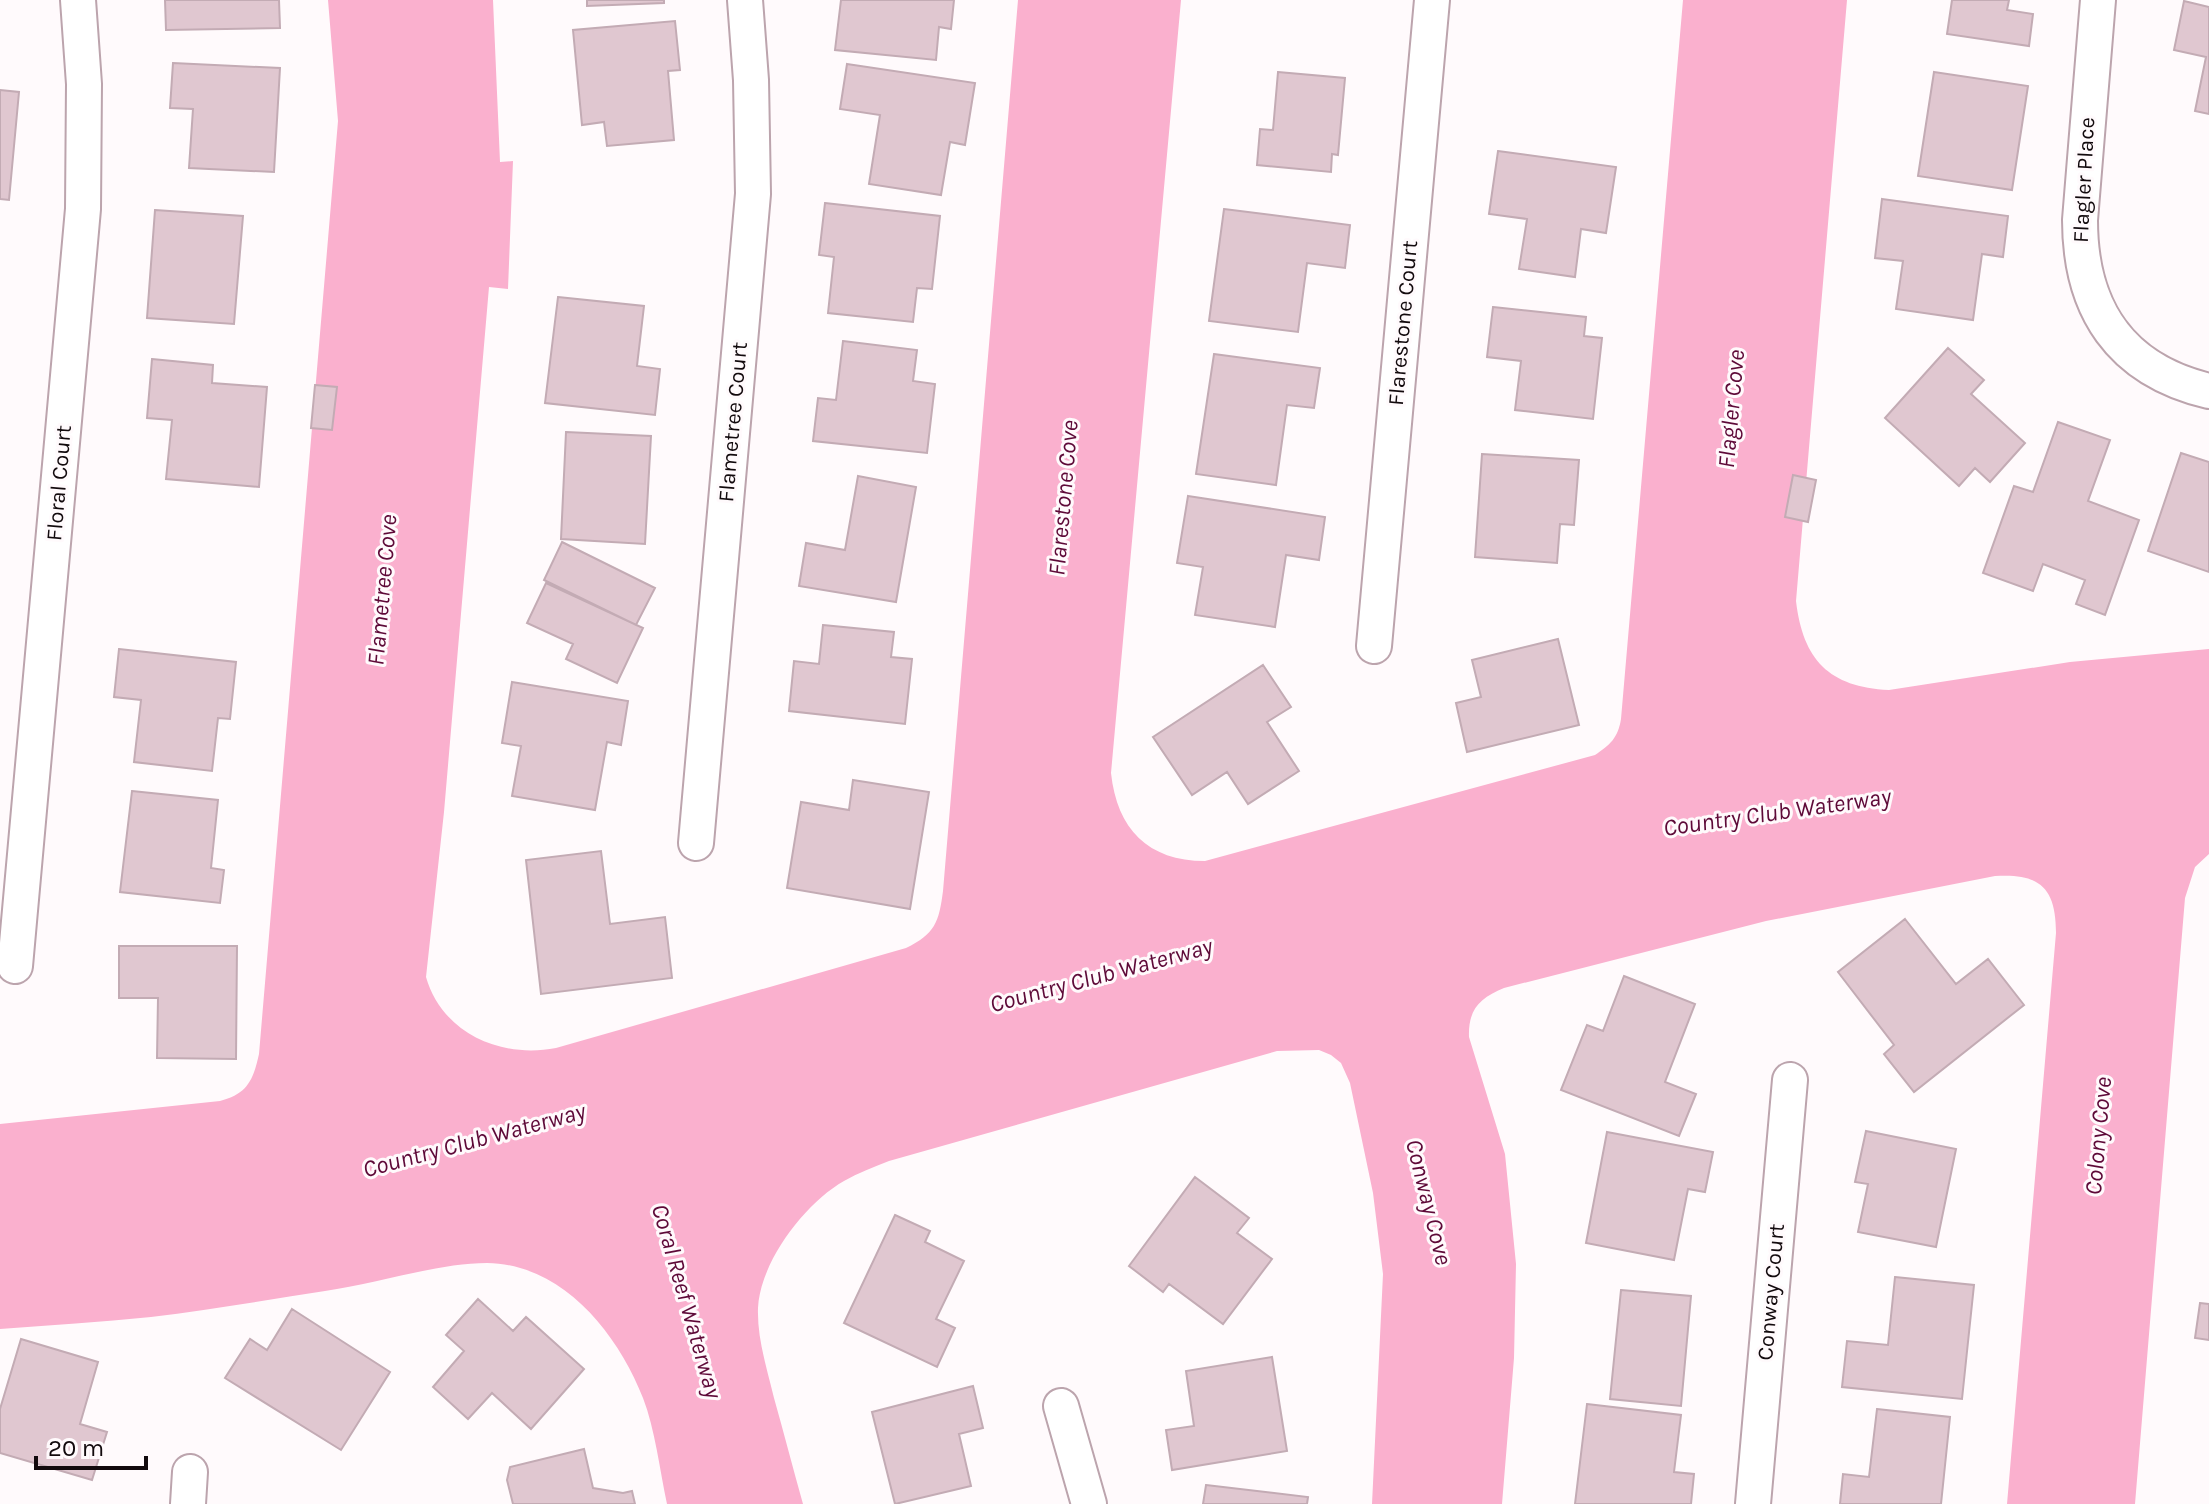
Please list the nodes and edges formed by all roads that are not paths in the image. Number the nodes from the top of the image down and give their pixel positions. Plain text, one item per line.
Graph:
1 (78, 0) edge
2 (745, 0) edge
3 (1432, 0) edge
4 (2098, 0) edge
5 (2209, 391) edge
6 (1374, 646) dead end
7 (696, 843) dead end
8 (15, 966) dead end
9 (1790, 1080) dead end
10 (1061, 1406) dead end
11 (1089, 1504) edge
12 (1753, 1504) edge

1 - 8 street, Floral Court
2 - 7 street, Flametree Court
3 - 6 street, Flarestone Court
4 - 5 street, Flagler Place
9 - 12 street, Conway Court
10 - 11 street

